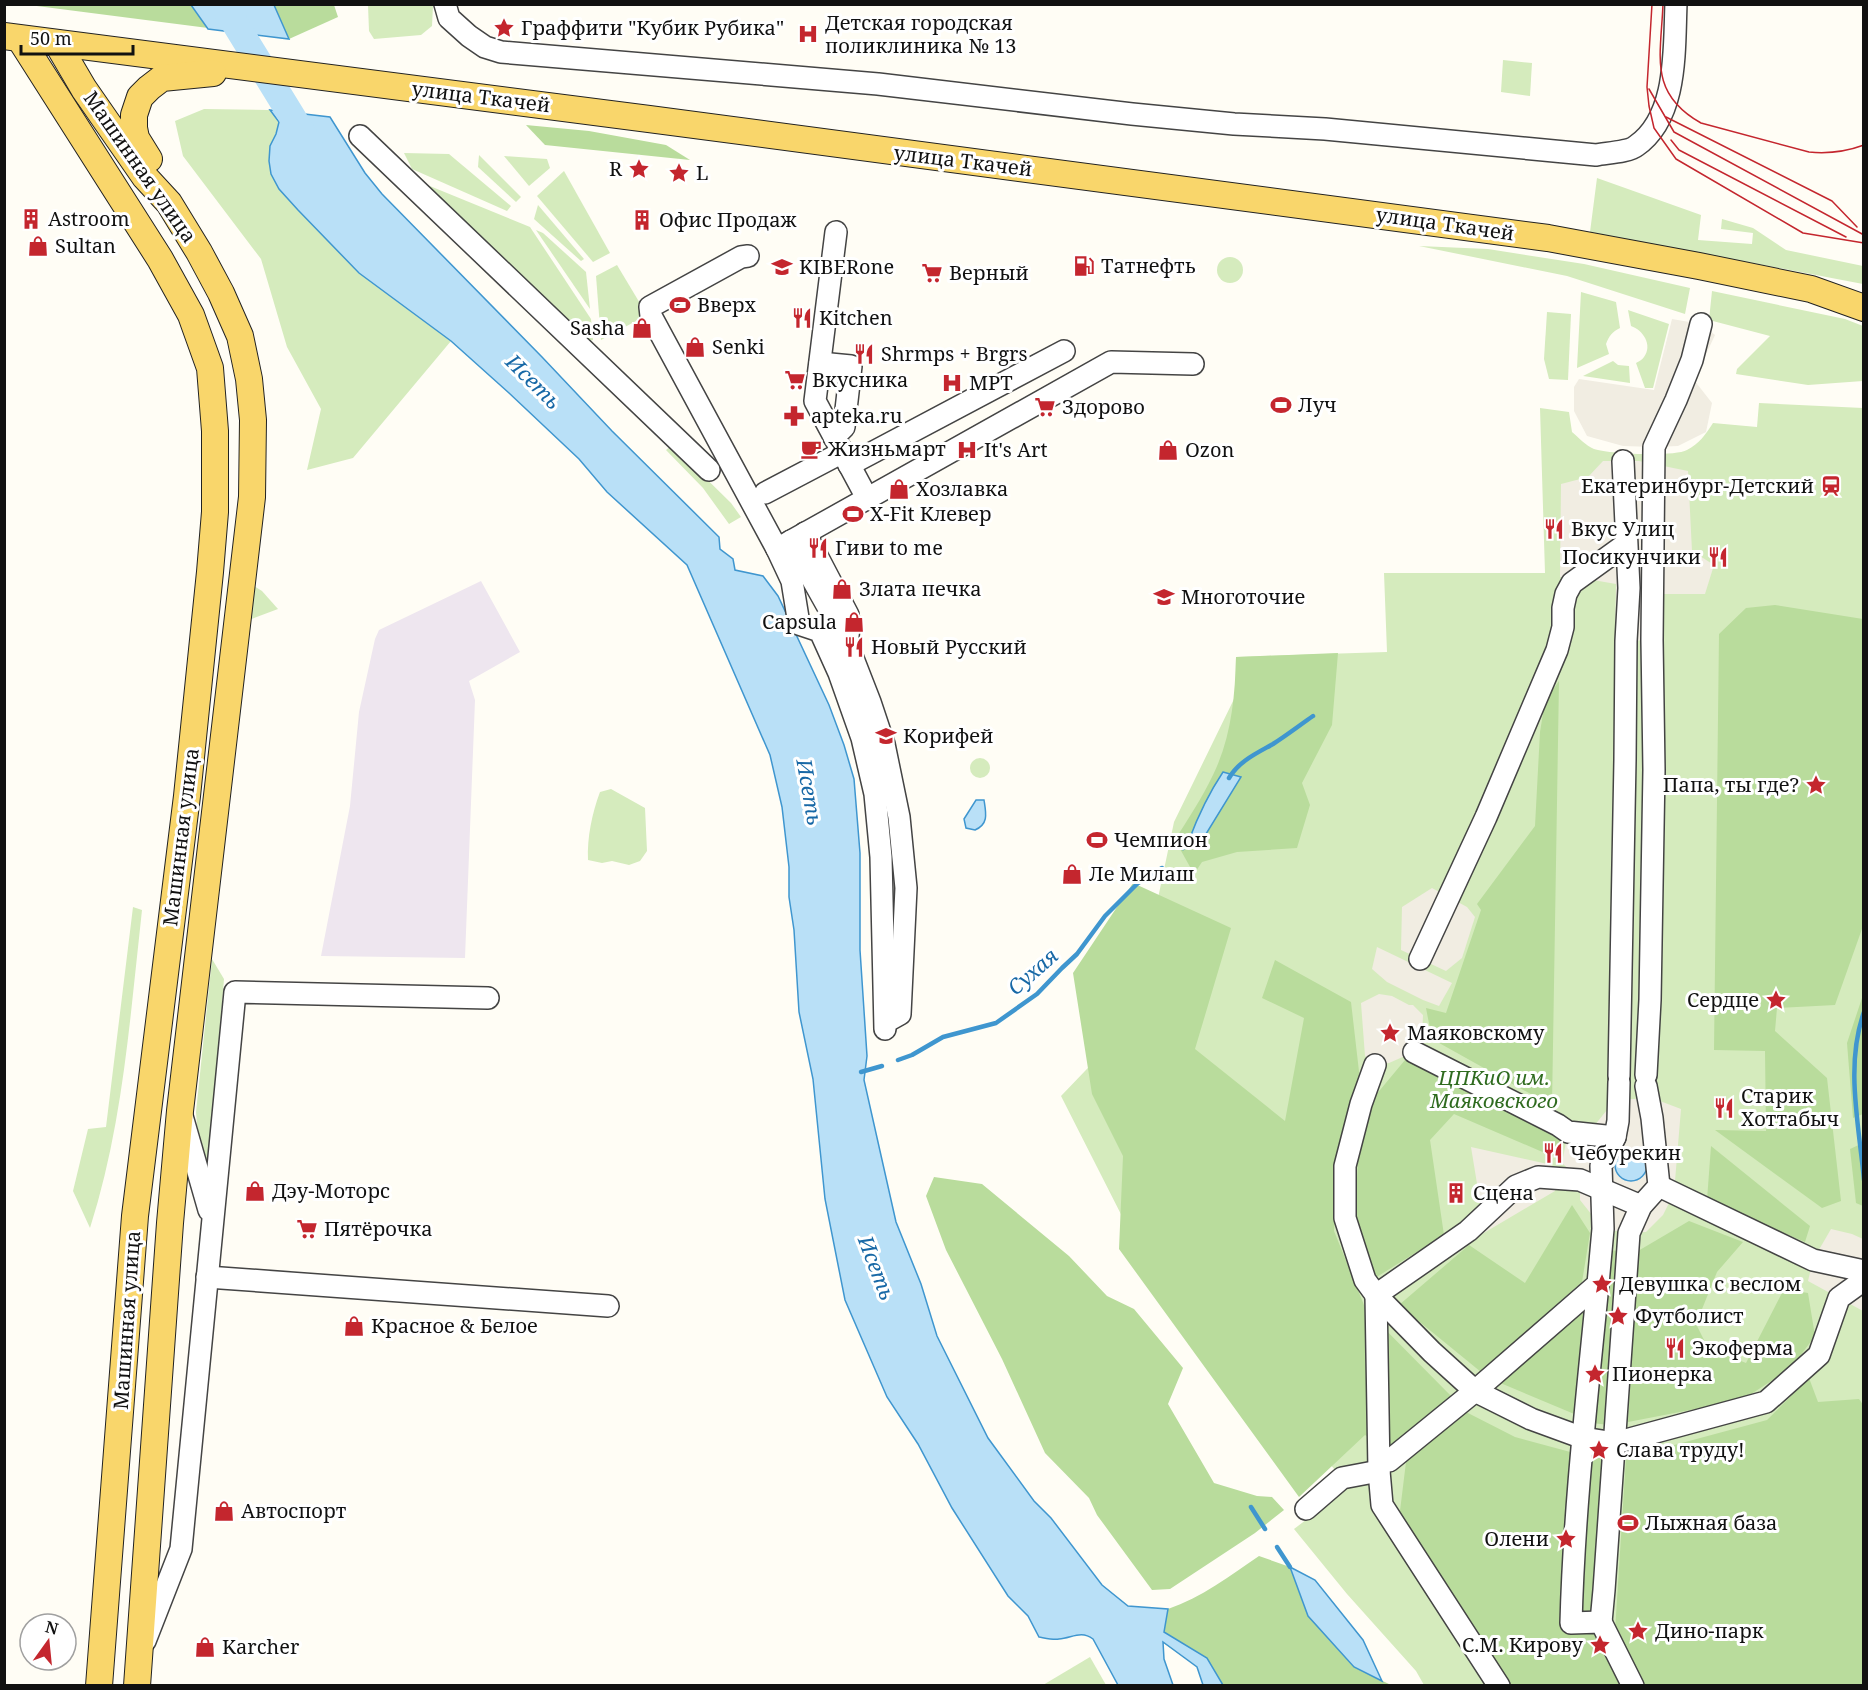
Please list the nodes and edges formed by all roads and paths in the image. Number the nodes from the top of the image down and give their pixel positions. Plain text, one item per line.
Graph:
1 (445, 4) edge
2 (1676, 4) edge
3 (12, 37) edge
4 (57, 43) junction
5 (177, 67) junction
6 (360, 136) dead end
7 (169, 203) junction
8 (836, 232) dead end
9 (748, 256) dead end
10 (1810, 289) junction
11 (1863, 295) edge
12 (1863, 309) edge
13 (1701, 324) dead end
14 (1064, 351) dead end
15 (820, 363) junction
16 (1193, 364) dead end
17 (842, 451) junction
18 (1623, 460) dead end
19 (709, 470) dead end
20 (765, 493) dead end
21 (867, 498) junction
22 (791, 541) junction
23 (1626, 544) junction
24 (1420, 959) dead end
25 (488, 998) dead end
26 (1414, 1052) dead end
27 (1375, 1065) dead end
28 (180, 1111) junction
29 (1615, 1137) junction
30 (1659, 1186) junction
31 (1603, 1189) junction
32 (1641, 1206) junction
33 (213, 1222) junction
34 (1863, 1271) edge
35 (207, 1277) junction
36 (1863, 1280) edge
37 (1598, 1284) junction
38 (1376, 1295) junction
39 (608, 1306) dead end
40 (1475, 1391) junction
41 (1583, 1438) junction
42 (1615, 1443) junction
43 (1384, 1466) junction
44 (1306, 1509) dead end
45 (1601, 1622) junction
46 (139, 1656) junction
47 (99, 1686) edge
48 (137, 1686) edge
49 (1499, 1686) edge
50 (1633, 1686) edge

1 - 2 street
3 - 4 main road
3 - 47 main road, Машинная улица
4 - 5 main road
4 - 7 main road, Машинная улица
5 - 7 main road
5 - 10 main road, улица Ткачей
6 - 19 street
7 - 28 main road, Машинная улица
8 - 15 street
9 - 22 street
10 - 11 main road
10 - 12 main road, улица Ткачей
13 - 30 street
14 - 17 street
15 - 17 street
15 - 17 street
16 - 21 street
17 - 20 street
17 - 21 street
18 - 23 street
21 - 22 street
22 - 22 street
23 - 24 street
23 - 29 street
25 - 33 street
26 - 29 street
27 - 38 street
28 - 33 street
28 - 46 main road, Машинная улица
29 - 31 street
30 - 32 street
30 - 34 street
31 - 32 street
31 - 37 street
31 - 38 street
32 - 42 street
33 - 35 street
35 - 39 street
35 - 46 street
36 - 42 street
37 - 40 street
37 - 41 street
38 - 40 street
38 - 43 street
40 - 41 street
40 - 43 street
41 - 42 street
41 - 45 street
42 - 45 street
43 - 44 street
43 - 49 street
45 - 50 street
46 - 48 main road, Машинная улица

